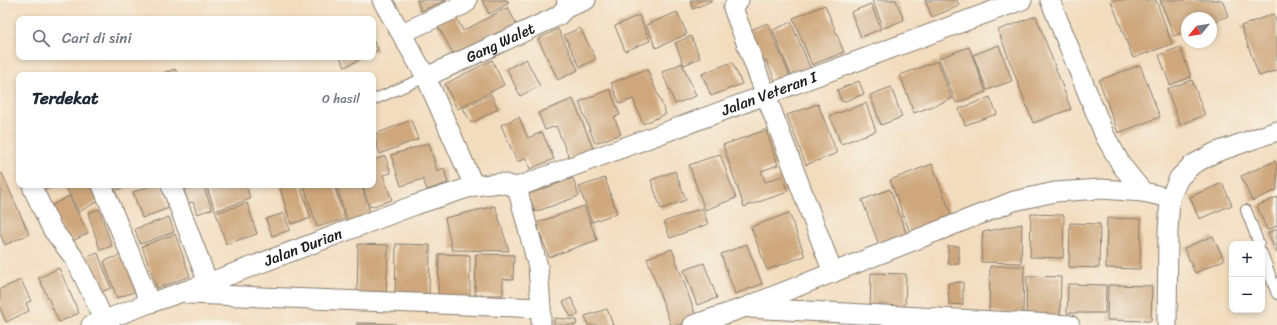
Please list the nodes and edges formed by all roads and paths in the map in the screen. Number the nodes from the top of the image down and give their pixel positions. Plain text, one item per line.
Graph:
1 (382, 0) edge
2 (467, 0) edge
3 (586, 0) edge
4 (1022, 0) edge
5 (1050, 0) edge
6 (731, 3) edge
7 (566, 4) edge
8 (402, 33) junction
9 (426, 77) junction
10 (766, 96) junction
11 (376, 99) edge
12 (1277, 131) edge
13 (474, 186) junction
14 (517, 187) junction
15 (103, 188) edge
16 (171, 188) edge
17 (33, 189) dead end
18 (1143, 192) junction
19 (1170, 198) junction
20 (1246, 210) dead end
21 (1258, 241) edge
22 (1265, 261) edge
23 (833, 272) junction
24 (208, 283) junction
25 (177, 294) junction
26 (1277, 294) edge
27 (150, 303) junction
28 (743, 308) junction
29 (541, 317) edge
30 (97, 323) edge
31 (692, 325) edge
32 (1070, 325) edge
33 (1167, 325) edge

1 - 8 street
2 - 8 street
3 - 7 street, Gang Walet
4 - 10 street, Jalan Veteran I
5 - 18 street
6 - 10 street
7 - 9 street, Gang Walet
8 - 9 street
9 - 11 lane
9 - 13 street
10 - 14 street, Jalan Veteran I
10 - 23 street
12 - 19 street
13 - 14 street, Jalan Durian
13 - 24 street, Jalan Durian
14 - 29 street
15 - 27 street
16 - 24 street
17 - 30 street
18 - 19 street
18 - 23 street
19 - 33 street
20 - 21 lane
22 - 26 lane
23 - 28 street
24 - 25 street, Jalan Durian
25 - 27 street, Jalan Durian
25 - 29 street
27 - 30 street, Jalan Durian
28 - 31 street
28 - 32 street

